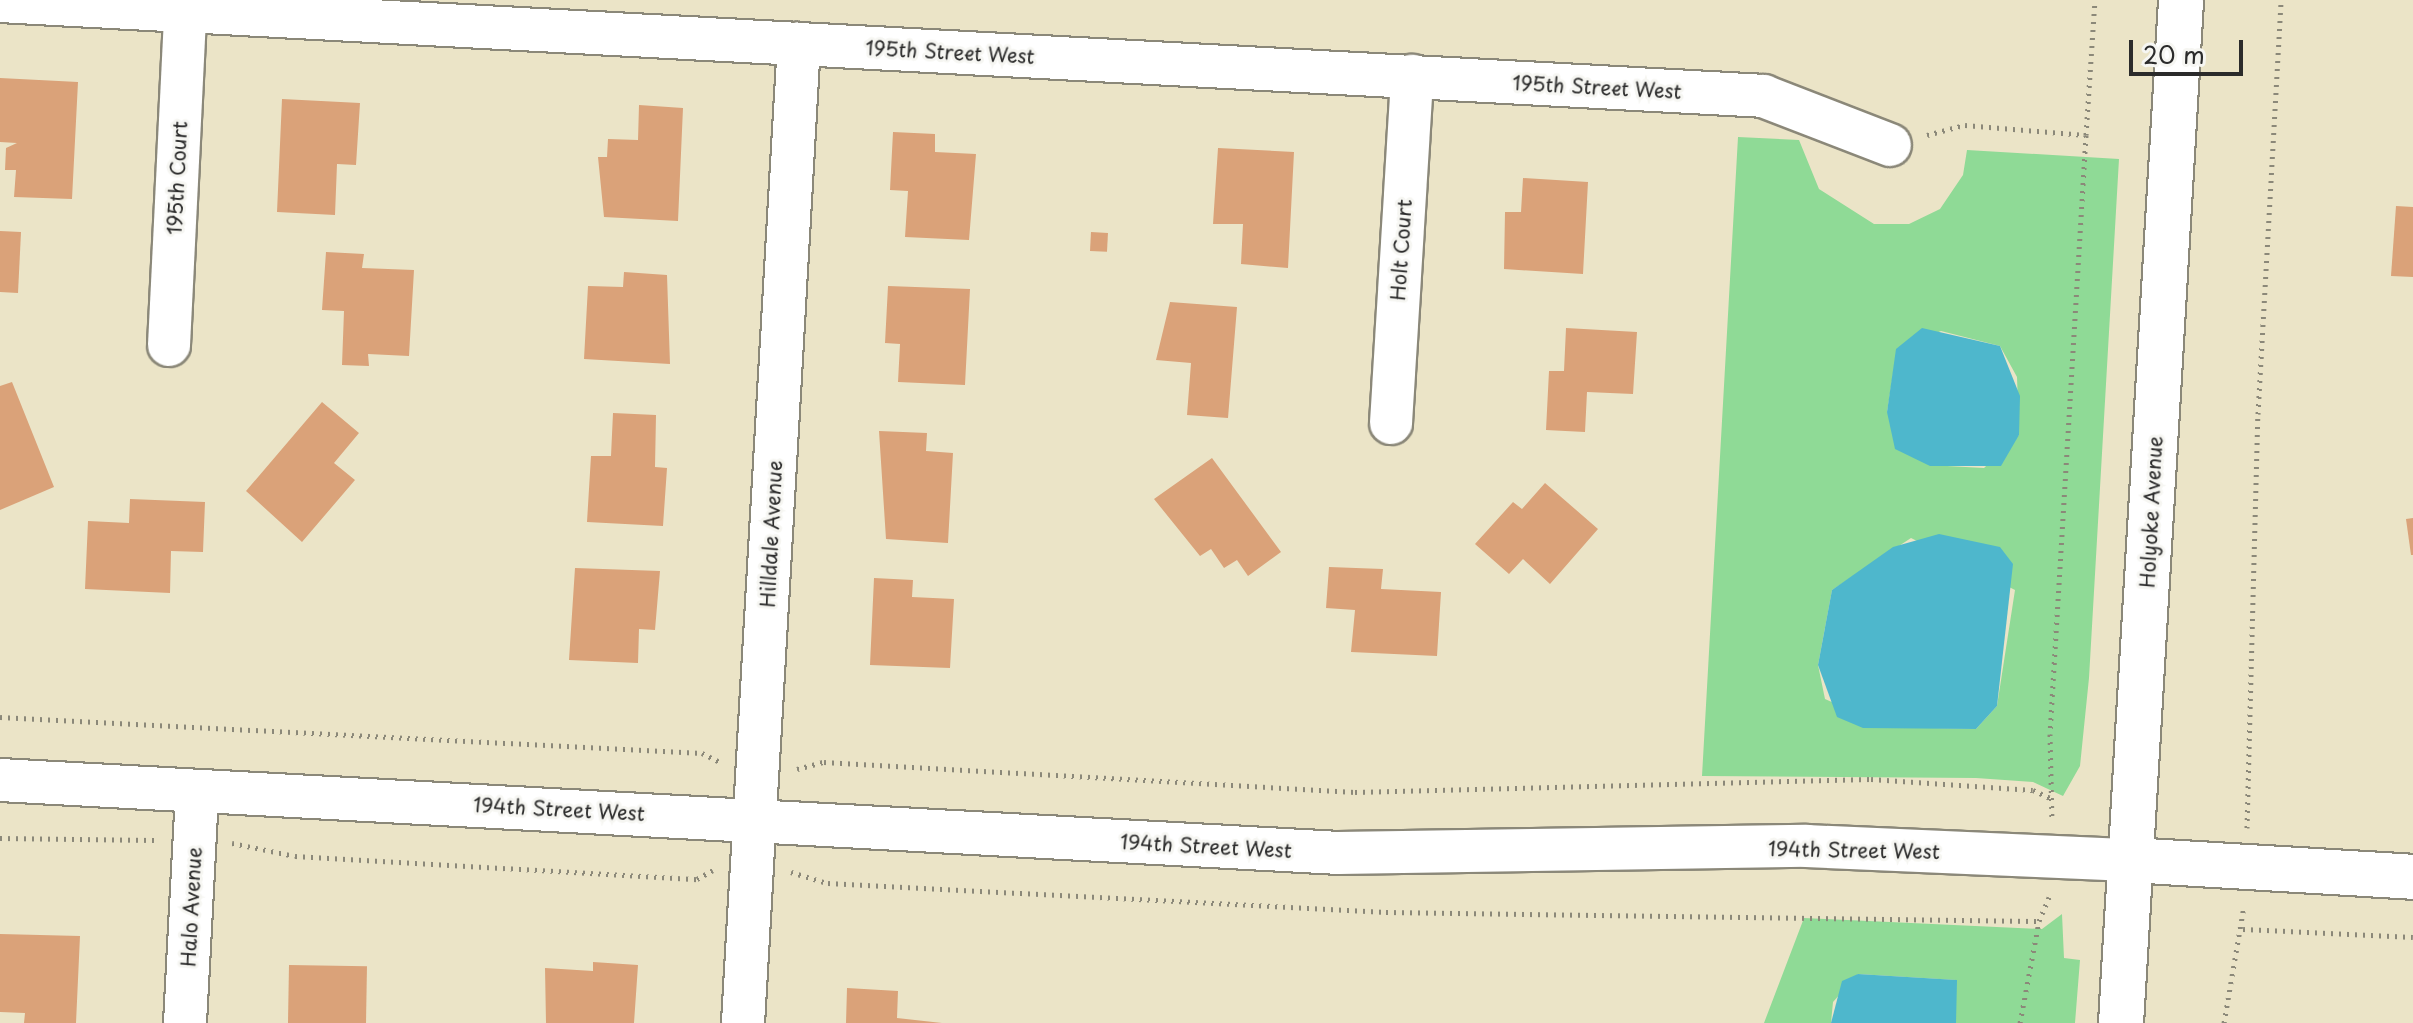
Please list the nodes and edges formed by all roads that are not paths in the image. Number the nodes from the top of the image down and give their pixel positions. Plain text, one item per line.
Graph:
1 (2181, 0) edge
2 (0, 1) edge
3 (185, 12) junction
4 (799, 44) junction
5 (1412, 76) junction
6 (1890, 145) road end
7 (169, 345) dead end
8 (1391, 423) dead end
9 (0, 780) edge
10 (197, 791) junction
11 (755, 819) junction
12 (2130, 860) junction
13 (2413, 877) edge
14 (185, 1023) edge
15 (743, 1023) edge
16 (2121, 1023) edge

1 - 12 street, Holyoke Avenue
2 - 3 street, 195th Street West
3 - 4 street, 195th Street West
3 - 7 street, 195th Court
4 - 5 street, 195th Street West
4 - 11 street, Hilldale Avenue
5 - 6 street, 195th Street West
5 - 8 street, Holt Court
9 - 10 street, 194th Street West
10 - 11 street, 194th Street West
10 - 14 street, Halo Avenue
11 - 12 street, 194th Street West
11 - 15 street, Hilldale Avenue
12 - 13 street, 194th Street West
12 - 16 street, Holyoke Avenue

